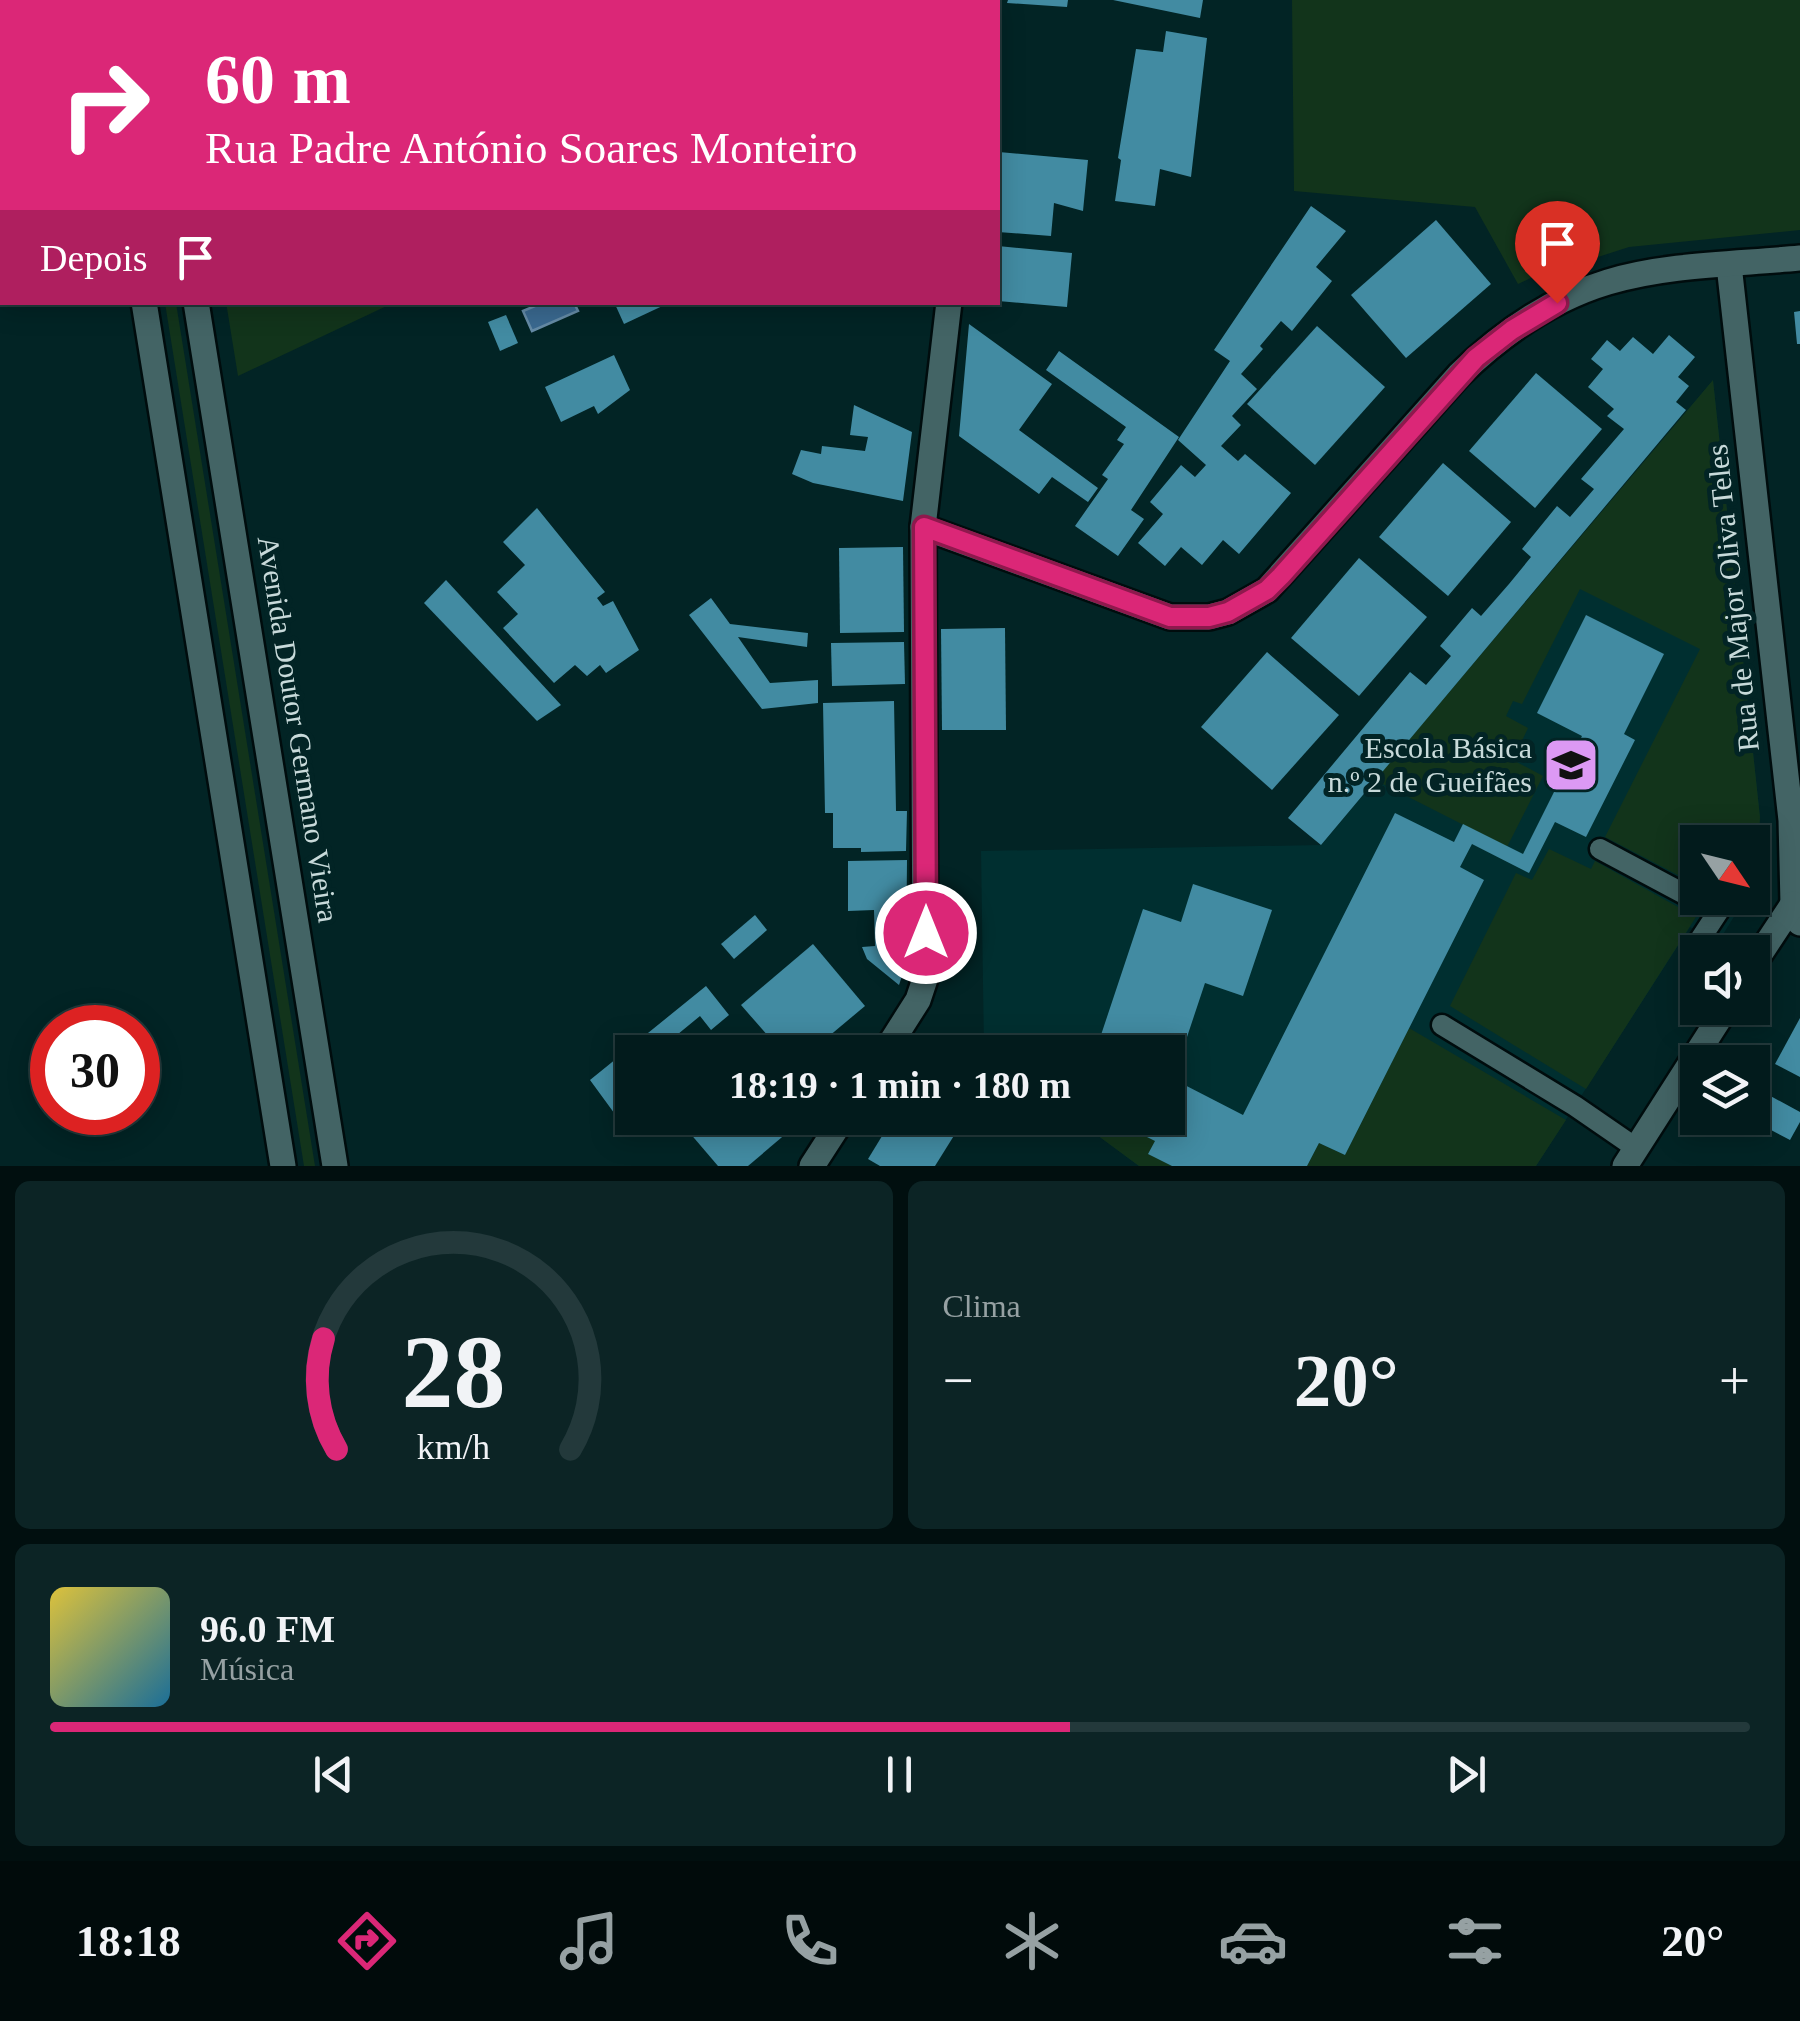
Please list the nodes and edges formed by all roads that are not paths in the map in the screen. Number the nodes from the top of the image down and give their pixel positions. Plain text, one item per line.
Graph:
1 (1800, 258) edge
2 (1728, 265) junction
3 (144, 305) edge
4 (196, 305) edge
5 (949, 305) edge
6 (924, 527) junction
7 (1600, 848) dead end
8 (1796, 914) edge
9 (1704, 935) edge
10 (1770, 945) edge
11 (1442, 1025) dead end
12 (1715, 1025) edge
13 (895, 1035) edge
14 (832, 1135) edge
15 (1630, 1157) edge
16 (283, 1166) edge
17 (336, 1166) edge
18 (812, 1166) edge

1 - 2 street
2 - 6 street
2 - 8 street, Rua de Major Oliva Teles
3 - 16 street
4 - 17 street, Avenida Doutor Germano Vieira
5 - 6 street
6 - 13 street
7 - 9 lane
8 - 10 street
11 - 15 lane
12 - 15 street
14 - 18 street

